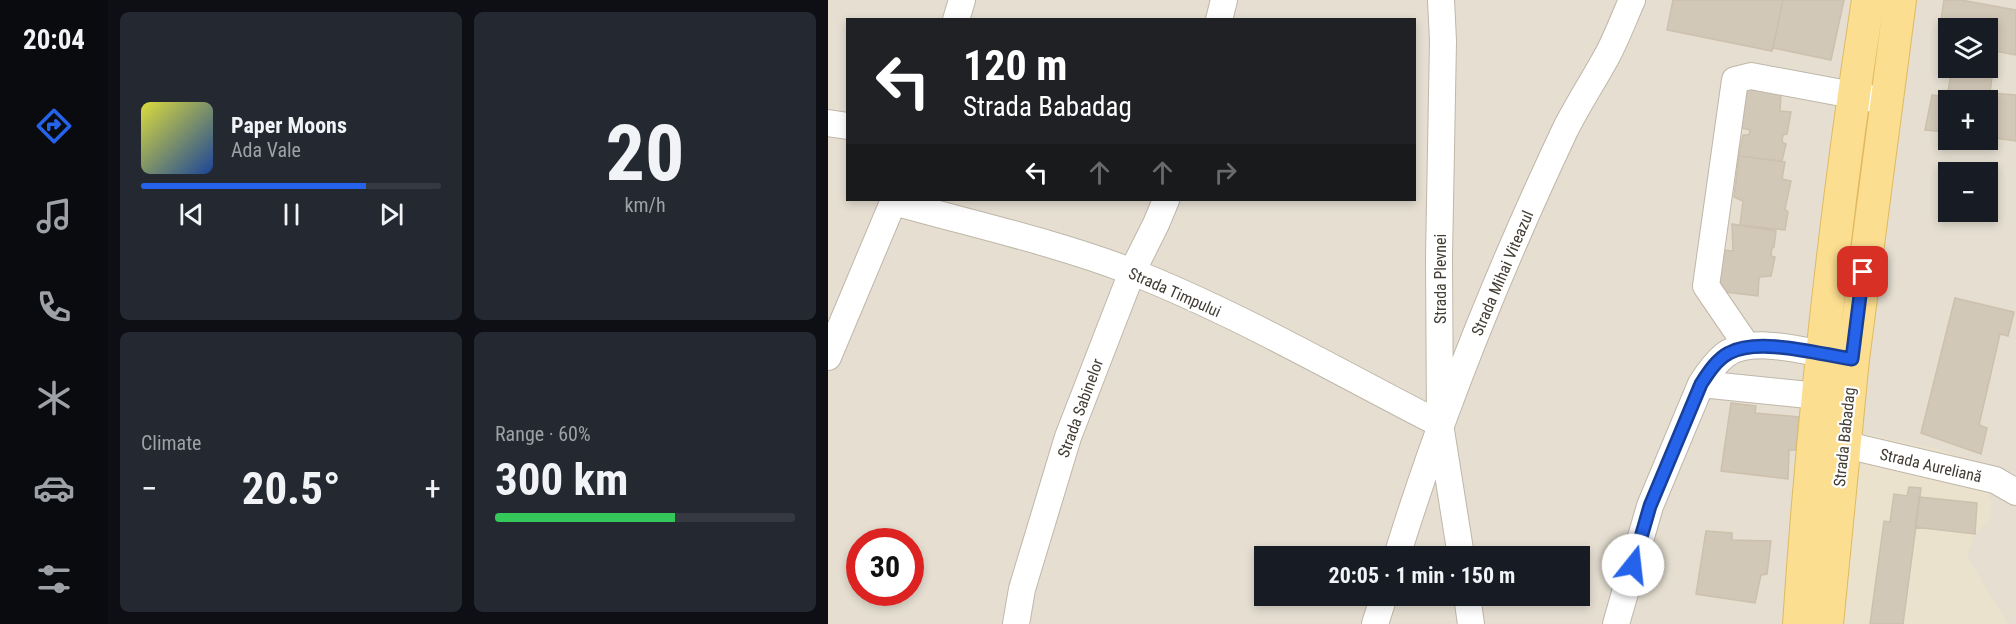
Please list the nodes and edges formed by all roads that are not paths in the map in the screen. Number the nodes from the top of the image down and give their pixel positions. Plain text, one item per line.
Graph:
1 (962, 0) edge
2 (1224, 0) edge
3 (1441, 0) edge
4 (1632, 0) edge
5 (1868, 0) edge
6 (1899, 0) edge
7 (957, 18) edge
8 (1220, 18) edge
9 (1854, 95) junction
10 (1885, 101) junction
11 (828, 123) edge
12 (846, 126) edge
13 (894, 201) edge
14 (1166, 201) edge
15 (1132, 272) junction
16 (1747, 345) junction
17 (828, 357) edge
18 (1838, 357) junction
19 (1701, 384) junction
20 (1818, 396) junction
21 (1440, 424) junction
22 (1844, 443) junction
23 (2016, 492) edge
24 (1399, 546) edge
25 (1459, 546) edge
26 (1381, 606) edge
27 (1468, 606) edge
28 (1016, 624) edge
29 (1376, 624) edge
30 (1471, 624) edge
31 (1616, 624) edge
32 (1799, 624) edge
33 (1827, 624) edge

1 - 7 street
2 - 8 street
3 - 21 street, Strada Plevnei
4 - 21 street, Strada Mihai Viteazul
5 - 9 main road, Strada Babadag
6 - 10 main road, Strada Babadag
9 - 10 street
9 - 16 street
9 - 18 main road, Strada Babadag
10 - 18 main road, Strada Babadag
11 - 12 street
13 - 15 street, Strada Timpului
13 - 17 street
14 - 15 street, Strada Sabinelor
15 - 21 street, Strada Timpului
15 - 28 street, Strada Sabinelor
16 - 18 street
16 - 19 street
18 - 20 main road, Strada Babadag
18 - 22 main road, Strada Babadag
19 - 20 street
19 - 31 street
20 - 32 main road, Strada Babadag
21 - 24 street, Strada Mihai Viteazul
21 - 25 street, Strada Plevnei
22 - 23 street, Strada Aureliană
22 - 33 main road, Strada Babadag
26 - 29 street
27 - 30 street

